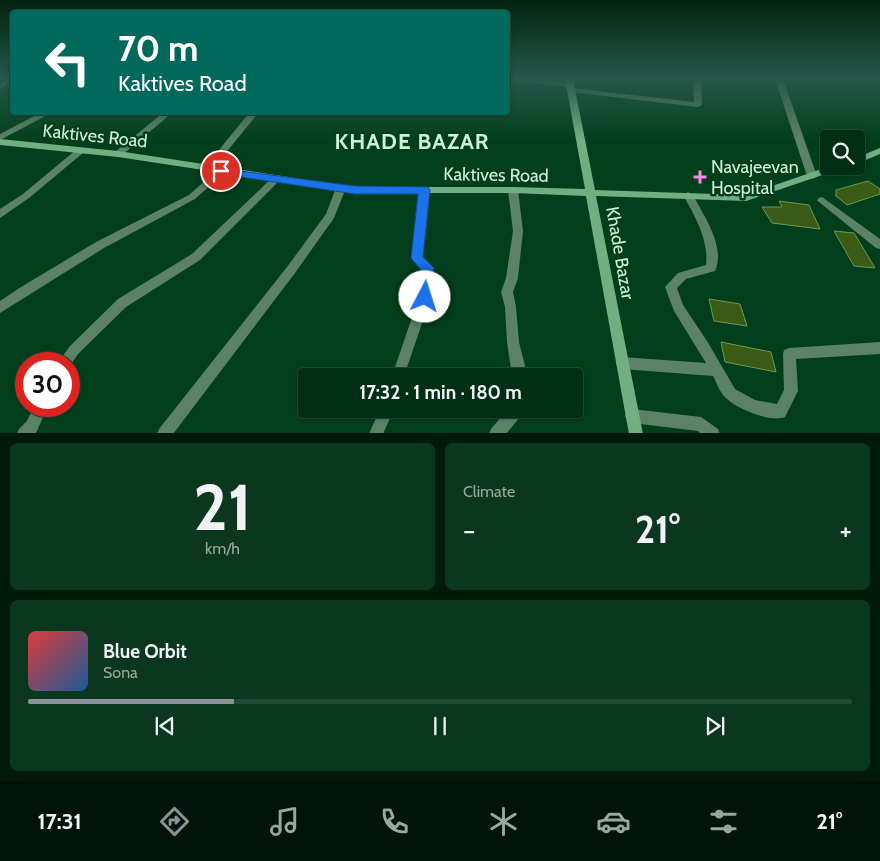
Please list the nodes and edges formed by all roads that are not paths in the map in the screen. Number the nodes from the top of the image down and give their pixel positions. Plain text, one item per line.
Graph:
1 (573, 99) edge
2 (661, 99) edge
3 (698, 99) edge
4 (786, 99) edge
5 (43, 115) edge
6 (165, 115) edge
7 (253, 115) edge
8 (0, 137) edge
9 (0, 142) edge
10 (80, 150) junction
11 (880, 151) edge
12 (118, 154) junction
13 (865, 157) edge
14 (208, 169) junction
15 (221, 171) junction
16 (820, 173) edge
17 (812, 176) junction
18 (276, 179) junction
19 (341, 188) junction
20 (424, 190) junction
21 (513, 190) junction
22 (592, 194) junction
23 (688, 195) junction
24 (822, 200) dead end
25 (0, 214) edge
26 (880, 245) edge
27 (0, 308) edge
28 (880, 348) edge
29 (72, 352) edge
30 (622, 363) junction
31 (401, 368) edge
32 (520, 368) edge
33 (717, 370) junction
34 (632, 416) junction
35 (36, 417) edge
36 (383, 418) edge
37 (510, 418) edge
38 (25, 433) edge
39 (165, 433) edge
40 (376, 433) edge
41 (497, 433) edge
42 (636, 433) edge
43 (712, 433) edge

1 - 22 main road, Khade Bazar
2 - 3 street
4 - 17 street
5 - 8 street
6 - 12 street
7 - 14 street
9 - 10 main road, Kaktives Road
10 - 12 main road, Kaktives Road
10 - 25 street
11 - 13 main road
12 - 14 main road, Kaktives Road
14 - 15 main road, Kaktives Road
15 - 18 main road, Kaktives Road
15 - 27 street
16 - 17 main road, Kaktives Road
17 - 23 main road, Kaktives Road
18 - 19 main road, Kaktives Road
18 - 29 street
19 - 20 main road, Kaktives Road
19 - 39 street
20 - 21 main road, Kaktives Road
20 - 31 street
21 - 22 main road, Kaktives Road
21 - 32 street
22 - 23 main road, Kaktives Road
22 - 30 main road, Khade Bazar
23 - 33 street
24 - 26 street
28 - 33 street
30 - 33 street
30 - 34 main road, Khade Bazar
34 - 42 main road, Khade Bazar
34 - 43 street
35 - 38 street
36 - 40 street
37 - 41 street

